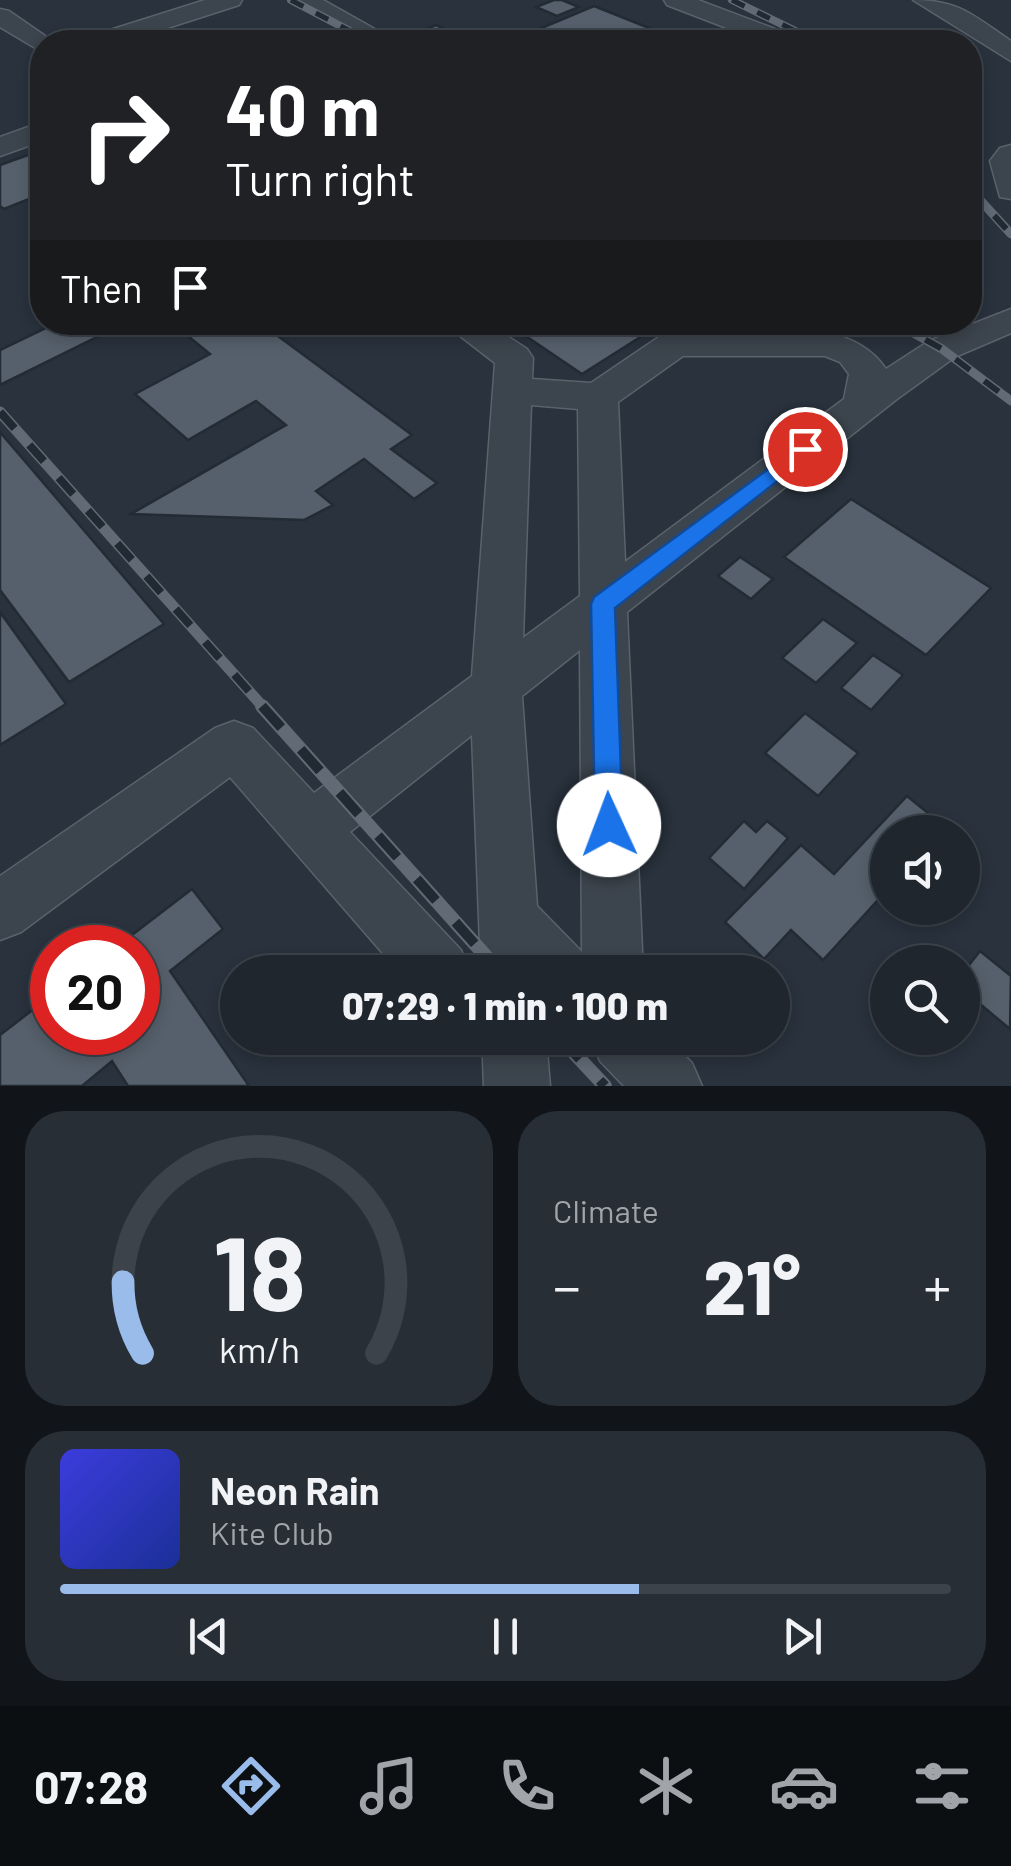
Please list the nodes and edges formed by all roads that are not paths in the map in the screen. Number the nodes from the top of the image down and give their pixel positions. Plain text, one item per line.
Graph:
1 (159, 0) edge
2 (230, 0) edge
3 (304, 0) edge
4 (925, 0) edge
5 (666, 4) edge
6 (185, 15) junction
7 (0, 16) edge
8 (138, 30) edge
9 (362, 30) edge
10 (718, 30) edge
11 (747, 30) edge
12 (978, 30) edge
13 (982, 33) edge
14 (30, 36) edge
15 (1011, 54) edge
16 (30, 135) edge
17 (0, 147) edge
18 (1011, 154) edge
19 (1011, 190) edge
20 (1011, 320) edge
21 (982, 333) edge
22 (480, 335) edge
23 (688, 335) edge
24 (716, 335) edge
25 (976, 335) edge
26 (512, 391) junction
27 (598, 397) junction
28 (863, 405) junction
29 (603, 604) junction
30 (496, 686) junction
31 (310, 829) junction
32 (0, 911) edge
33 (509, 946) edge
34 (423, 955) edge
35 (613, 955) edge
36 (640, 1055) edge
37 (669, 1086) edge

1 - 6 lane
2 - 6 lane
3 - 9 lane
4 - 12 lane
5 - 10 lane
5 - 11 lane
6 - 8 lane
7 - 14 lane
13 - 15 lane
16 - 17 lane
18 - 19 lane
20 - 21 lane
22 - 26 lane
23 - 27 lane
24 - 28 lane
25 - 28 lane
26 - 27 lane
26 - 30 lane
27 - 29 lane
28 - 29 lane
29 - 30 lane
29 - 35 lane
30 - 31 lane
30 - 33 lane
31 - 32 lane
31 - 34 lane
36 - 37 lane

